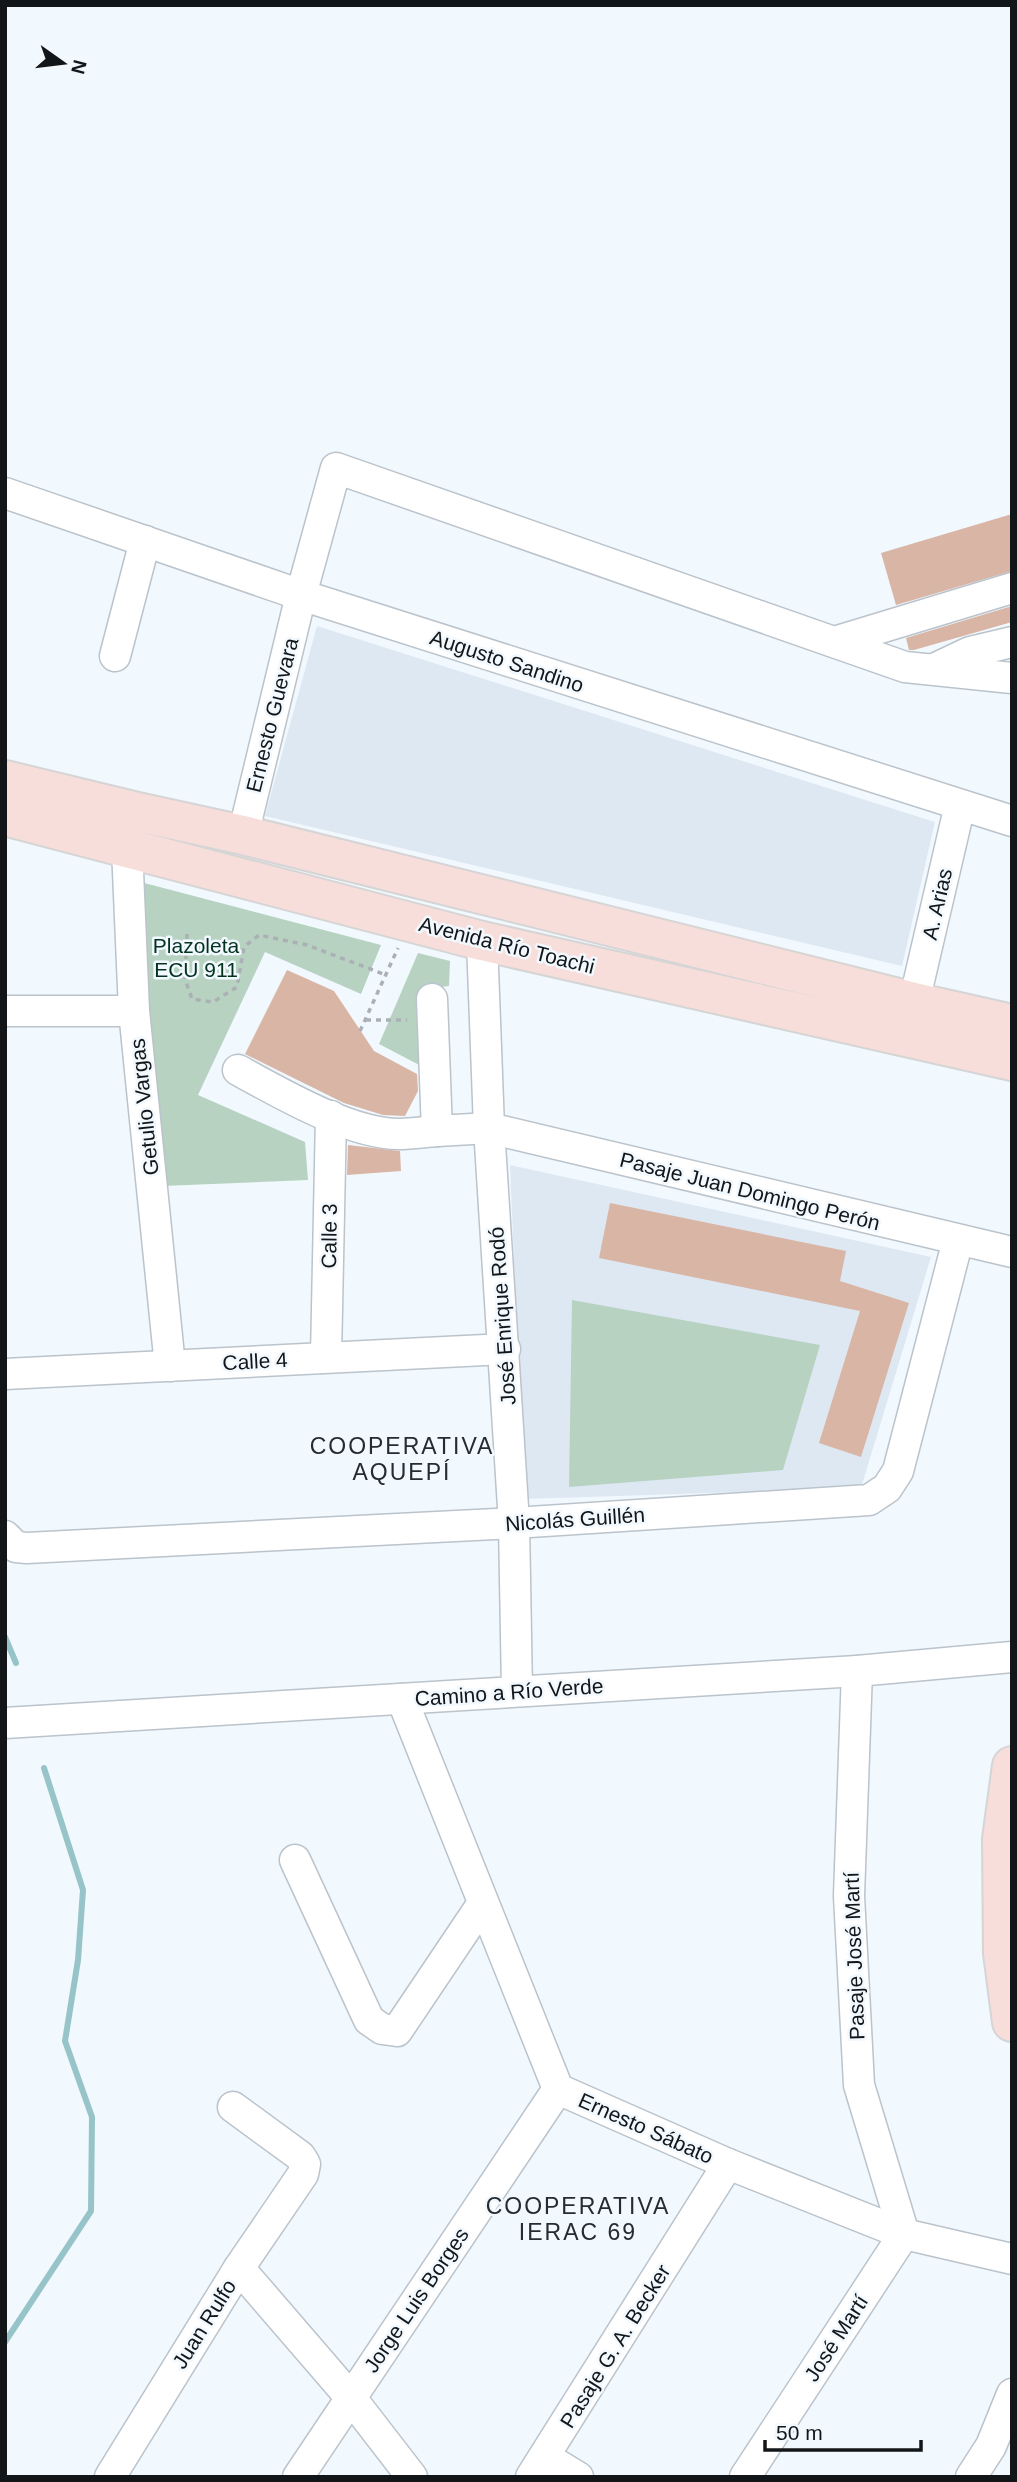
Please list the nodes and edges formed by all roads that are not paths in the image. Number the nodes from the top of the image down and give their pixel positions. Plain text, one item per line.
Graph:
1 (5, 493) edge
2 (145, 541) junction
3 (1012, 588) edge
4 (301, 595) junction
5 (835, 642) junction
6 (1012, 642) edge
7 (115, 656) dead end
8 (930, 671) junction
9 (1012, 678) edge
10 (5, 780) edge
11 (960, 805) junction
12 (5, 817) edge
13 (1012, 821) edge
14 (243, 835) junction
15 (127, 848) junction
16 (482, 941) junction
17 (914, 1002) junction
18 (422, 1009) road end
19 (5, 1010) edge
20 (134, 1011) junction
21 (1012, 1024) edge
22 (1012, 1061) edge
23 (238, 1070) dead end
24 (331, 1116) junction
25 (489, 1128) junction
26 (437, 1131) junction
27 (958, 1240) junction
28 (1012, 1252) edge
29 (505, 1349) junction
30 (326, 1357) junction
31 (170, 1366) junction
32 (5, 1374) edge
33 (514, 1523) junction
34 (5, 1536) edge
35 (1012, 1657) edge
36 (857, 1671) junction
37 (517, 1691) junction
38 (402, 1699) junction
39 (5, 1723) edge
40 (1012, 1766) edge
41 (295, 1860) dead end
42 (484, 1903) junction
43 (1012, 2022) edge
44 (558, 2089) junction
45 (233, 2107) dead end
46 (729, 2164) junction
47 (904, 2234) junction
48 (1012, 2259) edge
49 (239, 2268) junction
50 (1012, 2394) edge
51 (351, 2399) junction
52 (538, 2467) edge
53 (110, 2477) edge
54 (298, 2477) edge
55 (412, 2477) edge
56 (578, 2477) edge
57 (745, 2477) edge
58 (971, 2477) edge

1 - 2 street, Augusto Sandino
2 - 4 street, Augusto Sandino
2 - 7 street
3 - 5 street
4 - 5 street, Ernesto Guevara
4 - 11 street, Augusto Sandino
4 - 14 street, Ernesto Guevara
5 - 8 street
6 - 8 street
8 - 9 street
10 - 14 main road, Avenida Río Toachi
11 - 13 street, Augusto Sandino
11 - 17 street, A. Arias
12 - 15 main road, Avenida Río Toachi
14 - 17 main road, Avenida Río Toachi
15 - 16 main road, Avenida Río Toachi
15 - 20 street, Getulio Vargas
16 - 22 main road, Avenida Río Toachi
16 - 25 street, José Enrique Rodó
17 - 21 main road, Avenida Río Toachi
18 - 26 street
19 - 20 street
20 - 31 street, Getulio Vargas
23 - 24 street, Pasaje Juan Domingo Perón
24 - 26 street, Pasaje Juan Domingo Perón
24 - 30 street, Calle 3
25 - 26 street, Pasaje Juan Domingo Perón
25 - 27 street, Pasaje Juan Domingo Perón
25 - 29 street, José Enrique Rodó
27 - 28 street, Pasaje Juan Domingo Perón
27 - 33 street, Nicolás Guillén
29 - 30 street, Calle 4
29 - 33 street, José Enrique Rodó
30 - 31 street, Calle 4
31 - 32 street, Calle 4
33 - 34 street, Nicolás Guillén
33 - 37 street, José Enrique Rodó
35 - 36 street, Camino a Río Verde
36 - 37 street, Camino a Río Verde
36 - 47 street, Pasaje José Martí
37 - 38 street, Camino a Río Verde
38 - 39 street, Camino a Río Verde
38 - 42 street, Ernesto Sábato
40 - 43 main road
41 - 42 street
42 - 44 street, Ernesto Sábato
44 - 46 street, Ernesto Sábato
44 - 51 street, Jorge Luis Borges
45 - 49 street, Juan Rulfo
46 - 47 street, Ernesto Sábato
46 - 52 street, Pasaje G. A. Becker
47 - 48 street, Ernesto Sábato
47 - 57 street, José Martí
49 - 51 street
49 - 53 street, Juan Rulfo
50 - 58 street
51 - 54 street, Jorge Luis Borges
51 - 55 street
52 - 56 street

